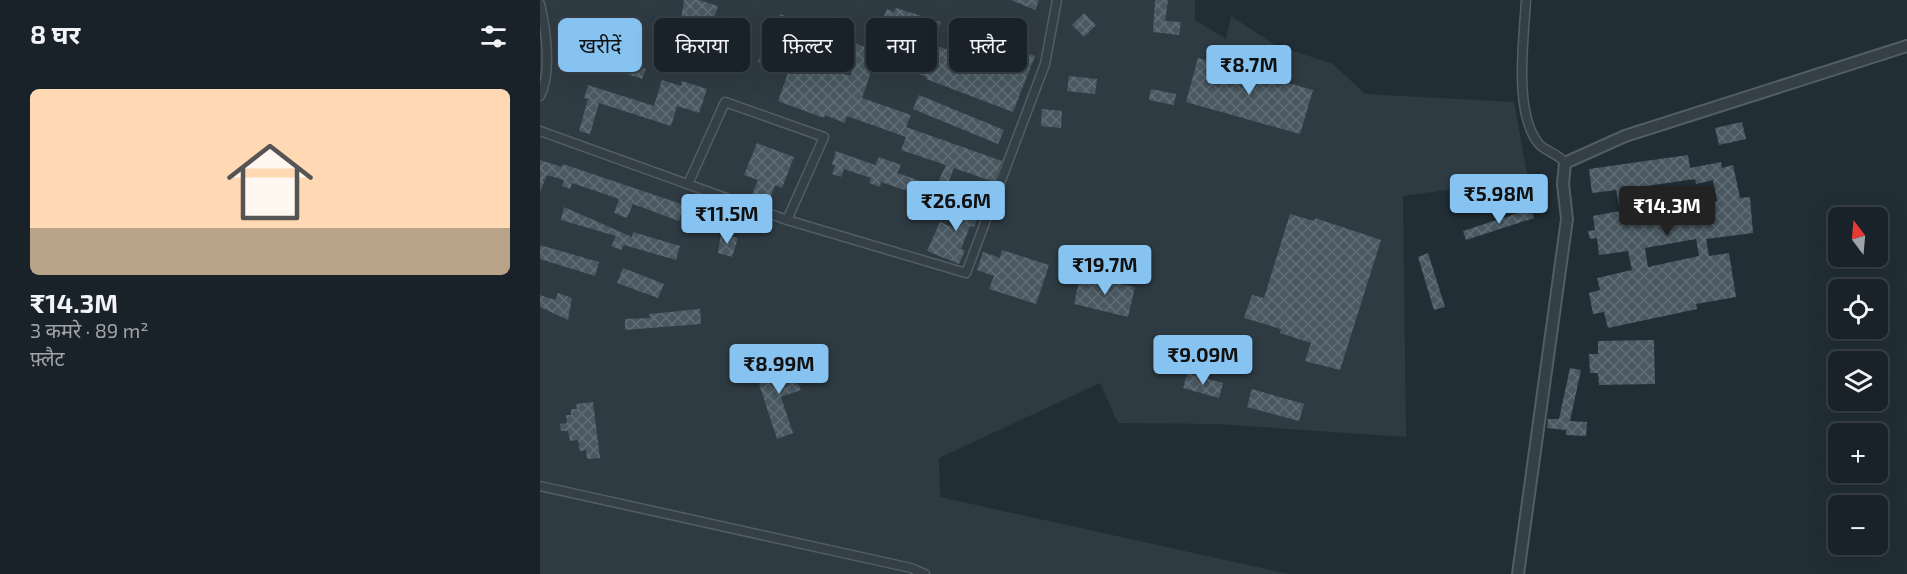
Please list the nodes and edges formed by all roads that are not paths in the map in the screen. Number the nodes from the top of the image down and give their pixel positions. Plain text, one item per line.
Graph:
1 (1058, 0) edge
2 (1526, 0) edge
3 (540, 4) edge
4 (1907, 46) edge
5 (540, 96) edge
6 (540, 131) edge
7 (1565, 163) junction
8 (688, 184) junction
9 (787, 220) junction
10 (540, 486) edge
11 (925, 574) edge
12 (1518, 574) edge

1 - 9 street
2 - 7 street
3 - 5 street
4 - 7 street
6 - 8 street
7 - 12 street
8 - 9 street
8 - 9 street
10 - 11 street

